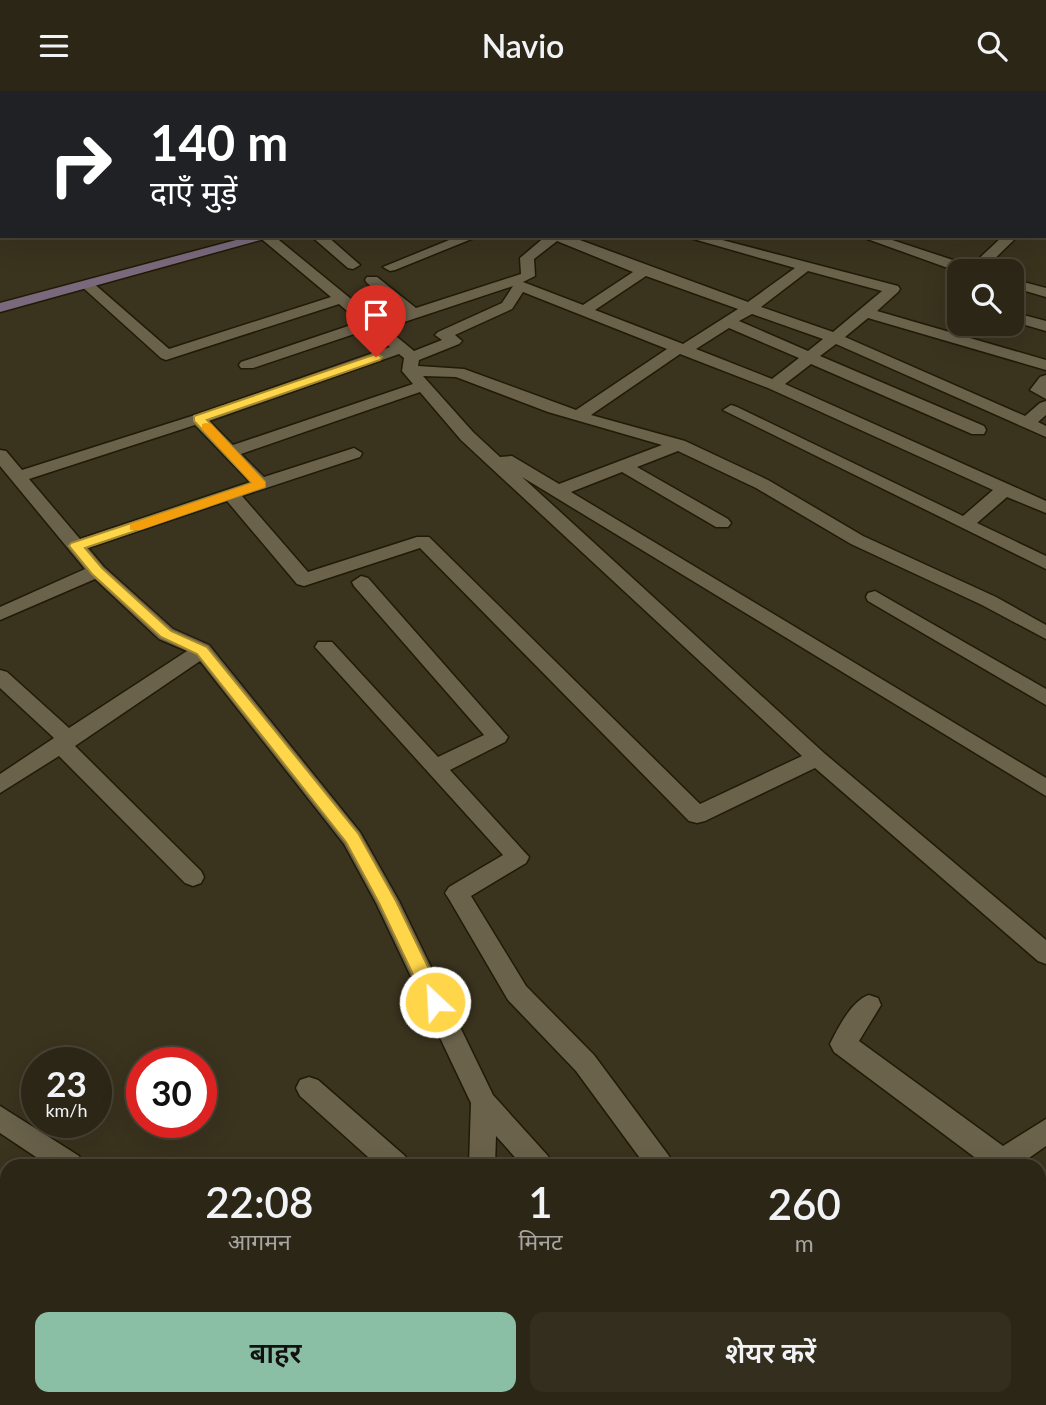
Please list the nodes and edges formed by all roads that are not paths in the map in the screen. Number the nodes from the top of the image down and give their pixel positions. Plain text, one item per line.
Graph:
1 (259, 238) edge
2 (268, 238) edge
3 (320, 238) edge
4 (467, 238) edge
5 (552, 238) edge
6 (560, 238) edge
7 (698, 238) edge
8 (872, 238) edge
9 (1006, 238) edge
10 (988, 259) edge
11 (947, 263) edge
12 (353, 265) dead end
13 (806, 266) junction
14 (390, 267) dead end
15 (644, 271) junction
16 (372, 280) dead end
17 (87, 285) junction
18 (1024, 287) edge
19 (1046, 293) edge
20 (341, 299) junction
21 (0, 308) edge
22 (750, 308) junction
23 (584, 311) junction
24 (866, 313) junction
25 (414, 314) junction
26 (1024, 320) edge
27 (728, 322) junction
28 (373, 325) junction
29 (1046, 326) edge
30 (833, 337) junction
31 (681, 349) junction
32 (809, 357) junction
33 (247, 365) dead end
34 (411, 365) junction
35 (1046, 365) edge
36 (1046, 380) edge
37 (774, 385) junction
38 (1046, 394) edge
39 (1046, 406) edge
40 (731, 410) dead end
41 (578, 416) junction
42 (198, 419) junction
43 (1027, 423) junction
44 (978, 430) dead end
45 (1046, 432) edge
46 (467, 436) junction
47 (679, 445) junction
48 (232, 451) junction
49 (354, 453) dead end
50 (0, 455) edge
51 (623, 466) junction
52 (18, 477) junction
53 (261, 484) junction
54 (1005, 489) junction
55 (557, 491) junction
56 (232, 496) junction
57 (1046, 508) edge
58 (722, 523) dead end
59 (966, 523) junction
60 (76, 546) junction
61 (1046, 563) edge
62 (97, 571) junction
63 (361, 582) dead end
64 (875, 597) dead end
65 (0, 614) edge
66 (1046, 633) edge
67 (325, 647) dead end
68 (202, 650) junction
69 (0, 677) edge
70 (1046, 698) edge
71 (65, 742) junction
72 (817, 758) junction
73 (435, 768) junction
74 (0, 785) edge
75 (1046, 788) edge
76 (193, 877) dead end
77 (1046, 954) edge
78 (869, 1005) dead end
79 (309, 1088) dead end
80 (484, 1103) junction
81 (0, 1118) edge
82 (1046, 1131) edge
83 (61, 1159) edge
84 (389, 1159) edge
85 (482, 1159) edge
86 (534, 1159) edge
87 (656, 1159) edge
88 (993, 1159) edge
89 (1007, 1159) edge

1 - 17 street
2 - 20 street
3 - 12 street
4 - 14 street
5 - 25 street
6 - 15 street
7 - 13 street
8 - 11 street
9 - 10 street
13 - 22 street
13 - 24 street
15 - 22 street
15 - 23 street
16 - 25 street
17 - 20 street
17 - 21 street
18 - 19 street
20 - 28 street
22 - 27 street
22 - 30 street
23 - 31 street
23 - 34 street
24 - 30 street
24 - 35 street
25 - 28 street
26 - 29 street
27 - 31 street
27 - 32 street
28 - 33 street
28 - 34 street
30 - 32 street
30 - 43 street
31 - 37 street
31 - 41 street
32 - 37 street
32 - 44 street
34 - 41 street
34 - 42 street
34 - 46 street
34 - 48 street
36 - 38 street
37 - 54 street
39 - 43 street
40 - 59 street
41 - 47 street
42 - 48 street
42 - 52 street
43 - 45 street
46 - 55 street
46 - 72 street
47 - 51 street
47 - 66 street
48 - 53 street
49 - 53 street
50 - 52 street
51 - 55 street
51 - 58 street
52 - 60 street
53 - 56 street
54 - 57 street
54 - 59 street
55 - 75 street
56 - 60 street
56 - 72 street
59 - 61 street
60 - 62 street
62 - 65 street
62 - 68 street
63 - 73 street
64 - 70 street
67 - 73 street
68 - 71 street
68 - 80 street
69 - 71 street
71 - 74 street
71 - 76 street
72 - 77 street
73 - 87 street
78 - 88 street
79 - 84 street
80 - 85 street
80 - 86 street
81 - 83 street
82 - 89 street

